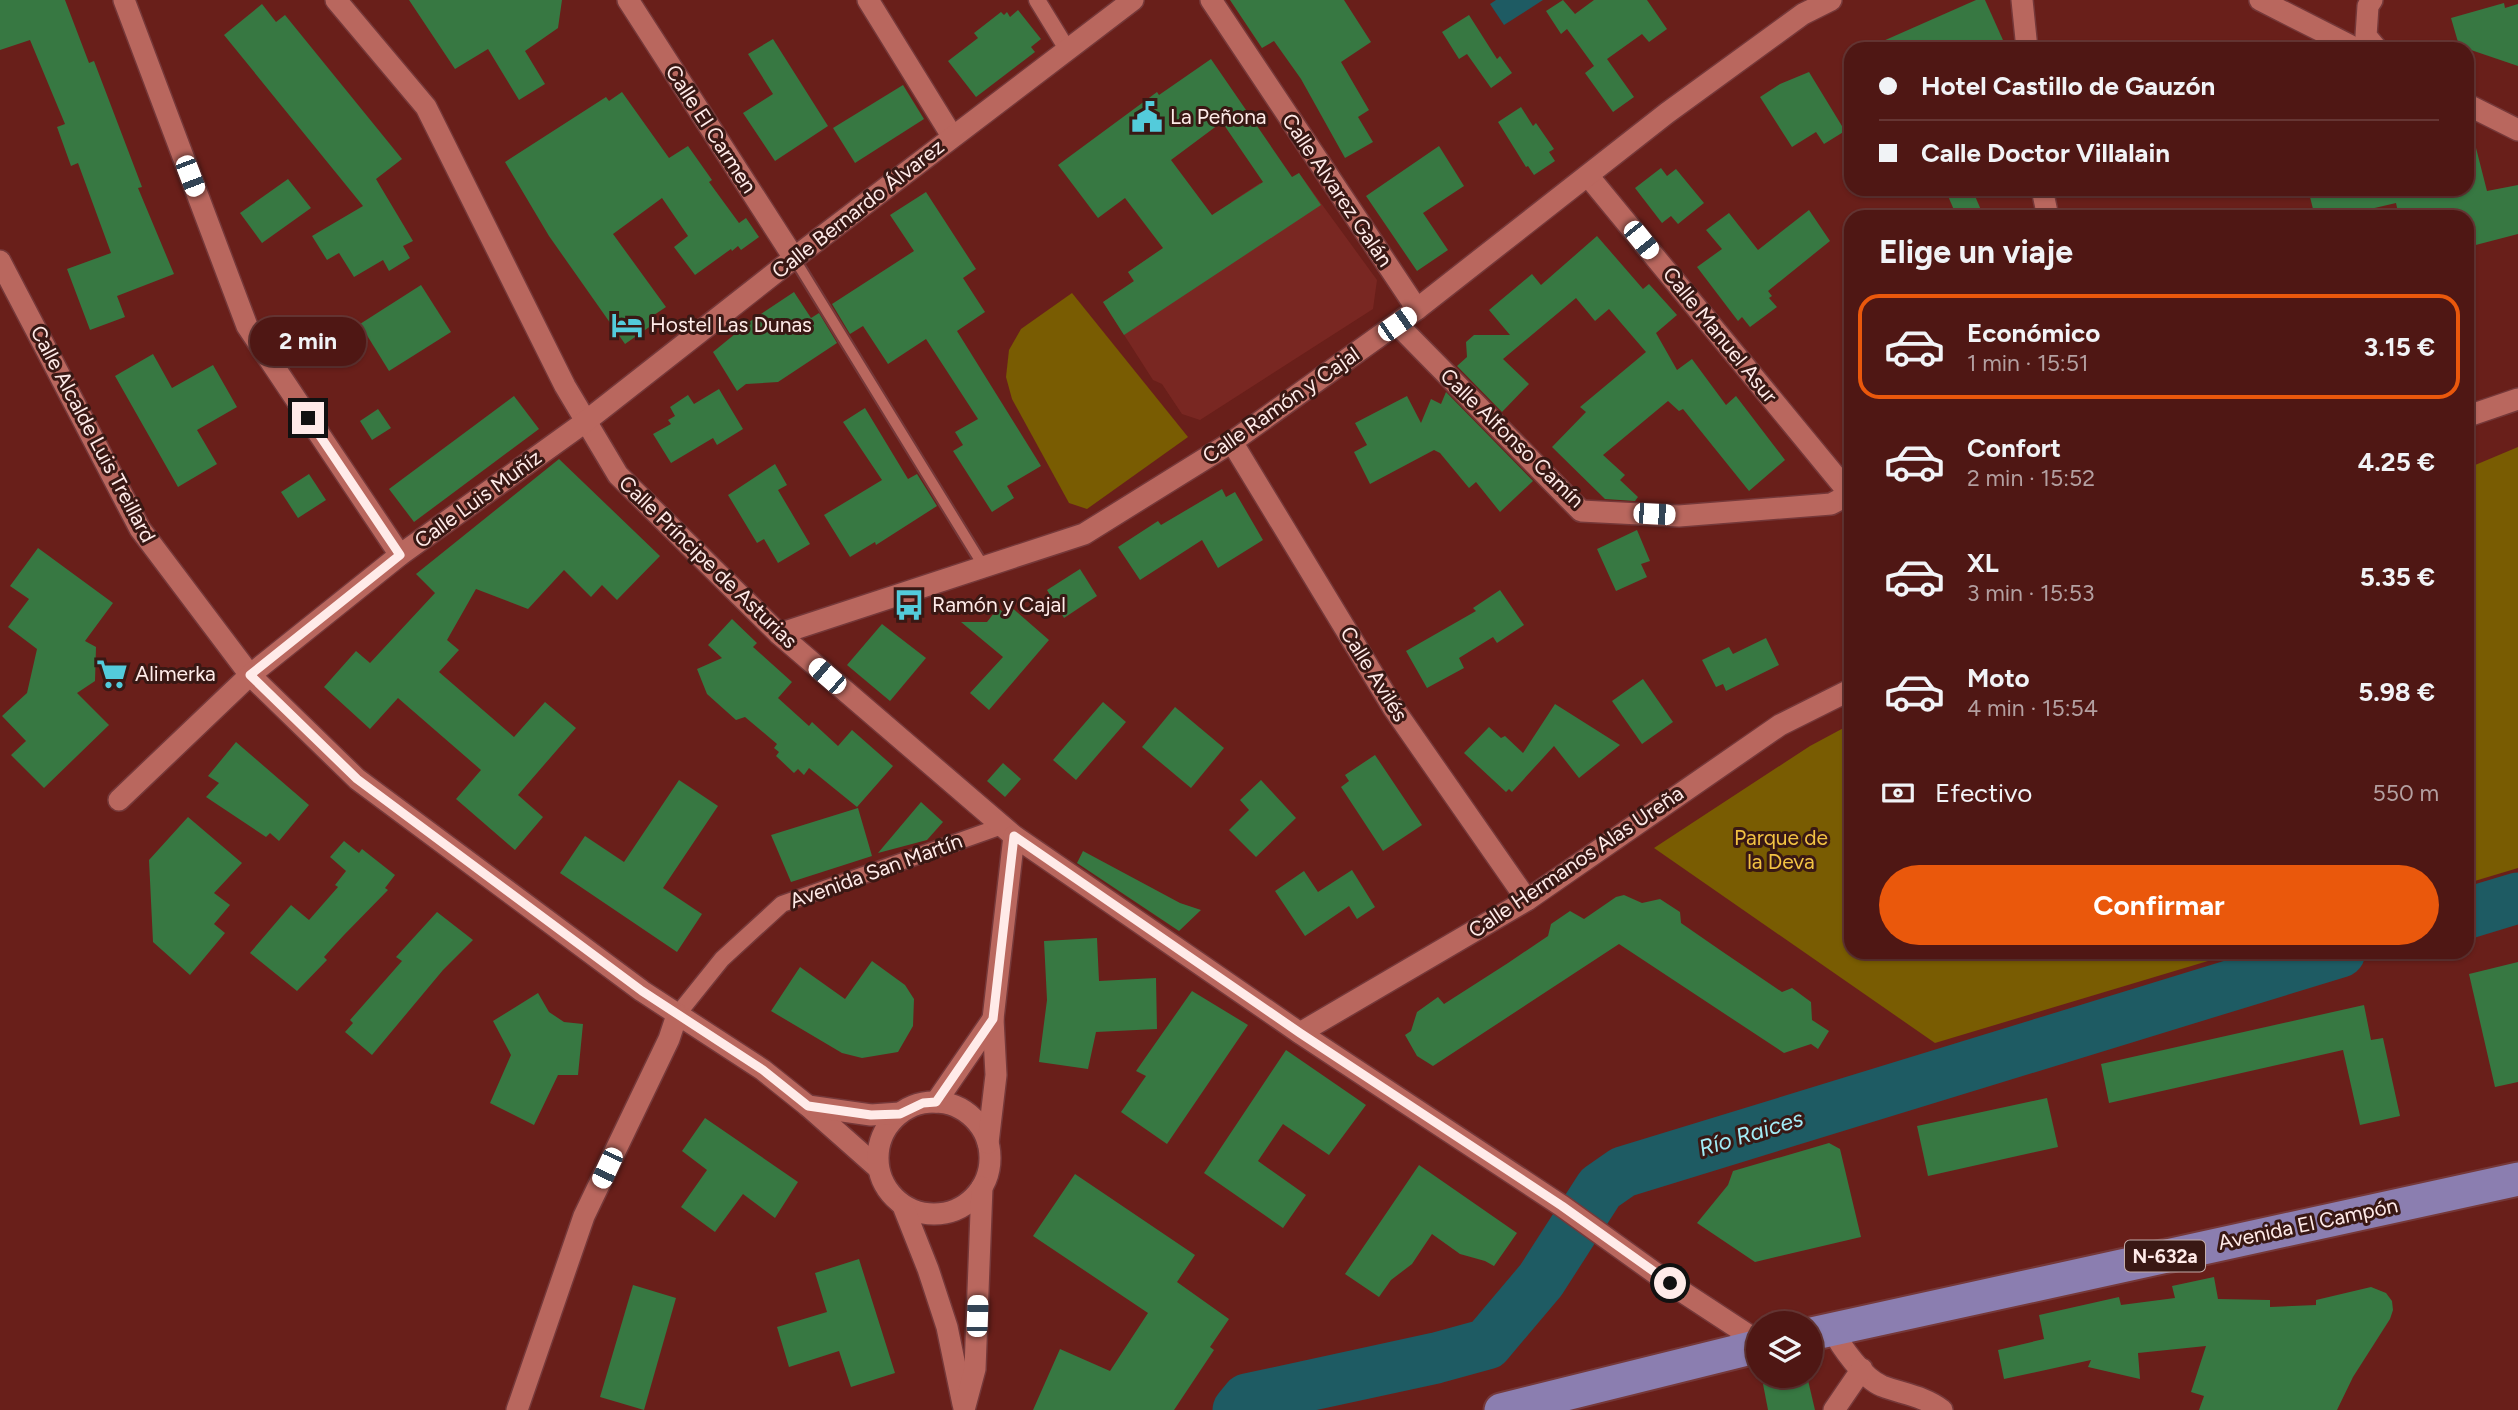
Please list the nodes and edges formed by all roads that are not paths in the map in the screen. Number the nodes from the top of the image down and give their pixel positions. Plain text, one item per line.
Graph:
1 (124, 0) edge
2 (336, 0) edge
3 (628, 0) edge
4 (868, 0) edge
5 (1037, 0) edge
6 (1133, 0) edge
7 (1211, 0) edge
8 (1831, 0) edge
9 (2022, 0) edge
10 (2260, 0) edge
11 (2372, 0) edge
12 (2026, 42) edge
13 (2343, 42) edge
14 (2371, 42) edge
15 (1067, 49) junction
16 (2474, 108) edge
17 (2518, 130) edge
18 (952, 136) junction
19 (1589, 177) junction
20 (794, 258) junction
21 (0, 261) edge
22 (1417, 309) junction
23 (1397, 324) junction
24 (2518, 399) edge
25 (2474, 414) edge
26 (585, 422) junction
27 (1232, 442) junction
28 (1844, 486) edge
29 (1844, 498) edge
30 (400, 555) junction
31 (984, 567) junction
32 (779, 634) junction
33 (250, 675) junction
34 (1844, 693) edge
35 (120, 800) dead end
36 (1008, 831) junction
37 (1527, 900) junction
38 (677, 1015) junction
39 (993, 1019) junction
40 (1300, 1033) junction
41 (936, 1102) junction
42 (808, 1106) junction
43 (900, 1114) junction
44 (988, 1143) junction
45 (878, 1168) junction
46 (2518, 1179) edge
47 (982, 1187) junction
48 (903, 1206) junction
49 (1823, 1332) edge
50 (1823, 1333) edge
51 (1746, 1335) edge
52 (1746, 1348) edge
53 (1862, 1369) junction
54 (1535, 1406) edge
55 (517, 1410) edge
56 (964, 1410) edge
57 (1501, 1410) edge
58 (1834, 1410) edge
59 (1942, 1410) edge

1 - 30 street
2 - 26 street, Calle Príncipe de Asturias
3 - 20 street, Calle El Carmen
4 - 18 street
5 - 15 street
6 - 15 street, Calle Bernardo Álvarez
7 - 22 street, Calle Alvarez Galán
8 - 19 street, Calle Ramón y Cajal
9 - 12 street
10 - 13 street
11 - 14 street
15 - 18 street, Calle Bernardo Álvarez
16 - 17 street
18 - 20 street, Calle Bernardo Álvarez
19 - 22 street, Calle Ramón y Cajal
19 - 28 street, Calle Manuel Asur
20 - 26 street, Calle Bernardo Álvarez
20 - 31 lane
21 - 33 street, Calle Alcalde Luis Treillard
22 - 23 street, Calle Ramón y Cajal
23 - 27 street, Calle Ramón y Cajal
23 - 29 street, Calle Alfonso Camín
24 - 25 street
26 - 30 street, Calle Luis Muñíz
26 - 32 street, Calle Príncipe de Asturias
27 - 31 street, Calle Ramón y Cajal
27 - 37 street, Calle Avilés
30 - 33 street, Calle Luis Muñíz
31 - 32 street, Calle Ramón y Cajal
32 - 36 street, Calle Príncipe de Asturias
33 - 35 street, Calle Luis Muñíz
33 - 38 street, Calle Alcalde Luis Treillard
34 - 37 street, Calle Hermanos Alas Ureña
36 - 38 street, Avenida San Martín
36 - 39 street
36 - 40 street, Calle Príncipe de Asturias
37 - 40 street, Calle Hermanos Alas Ureña
38 - 42 street, Calle Alcalde Luis Treillard
38 - 55 street, Avenida San Martín
39 - 41 street
39 - 44 street
40 - 51 street, Calle Príncipe de Asturias
41 - 43 street
41 - 44 street
42 - 43 street
42 - 45 street, Calle Alcalde Luis Treillard
43 - 45 street
44 - 47 street
45 - 48 street
46 - 49 main road, Avenida El Campón / N-632a
47 - 48 street
47 - 56 street
48 - 56 street
50 - 53 street
52 - 54 main road
53 - 58 street
53 - 59 street
54 - 57 main road

